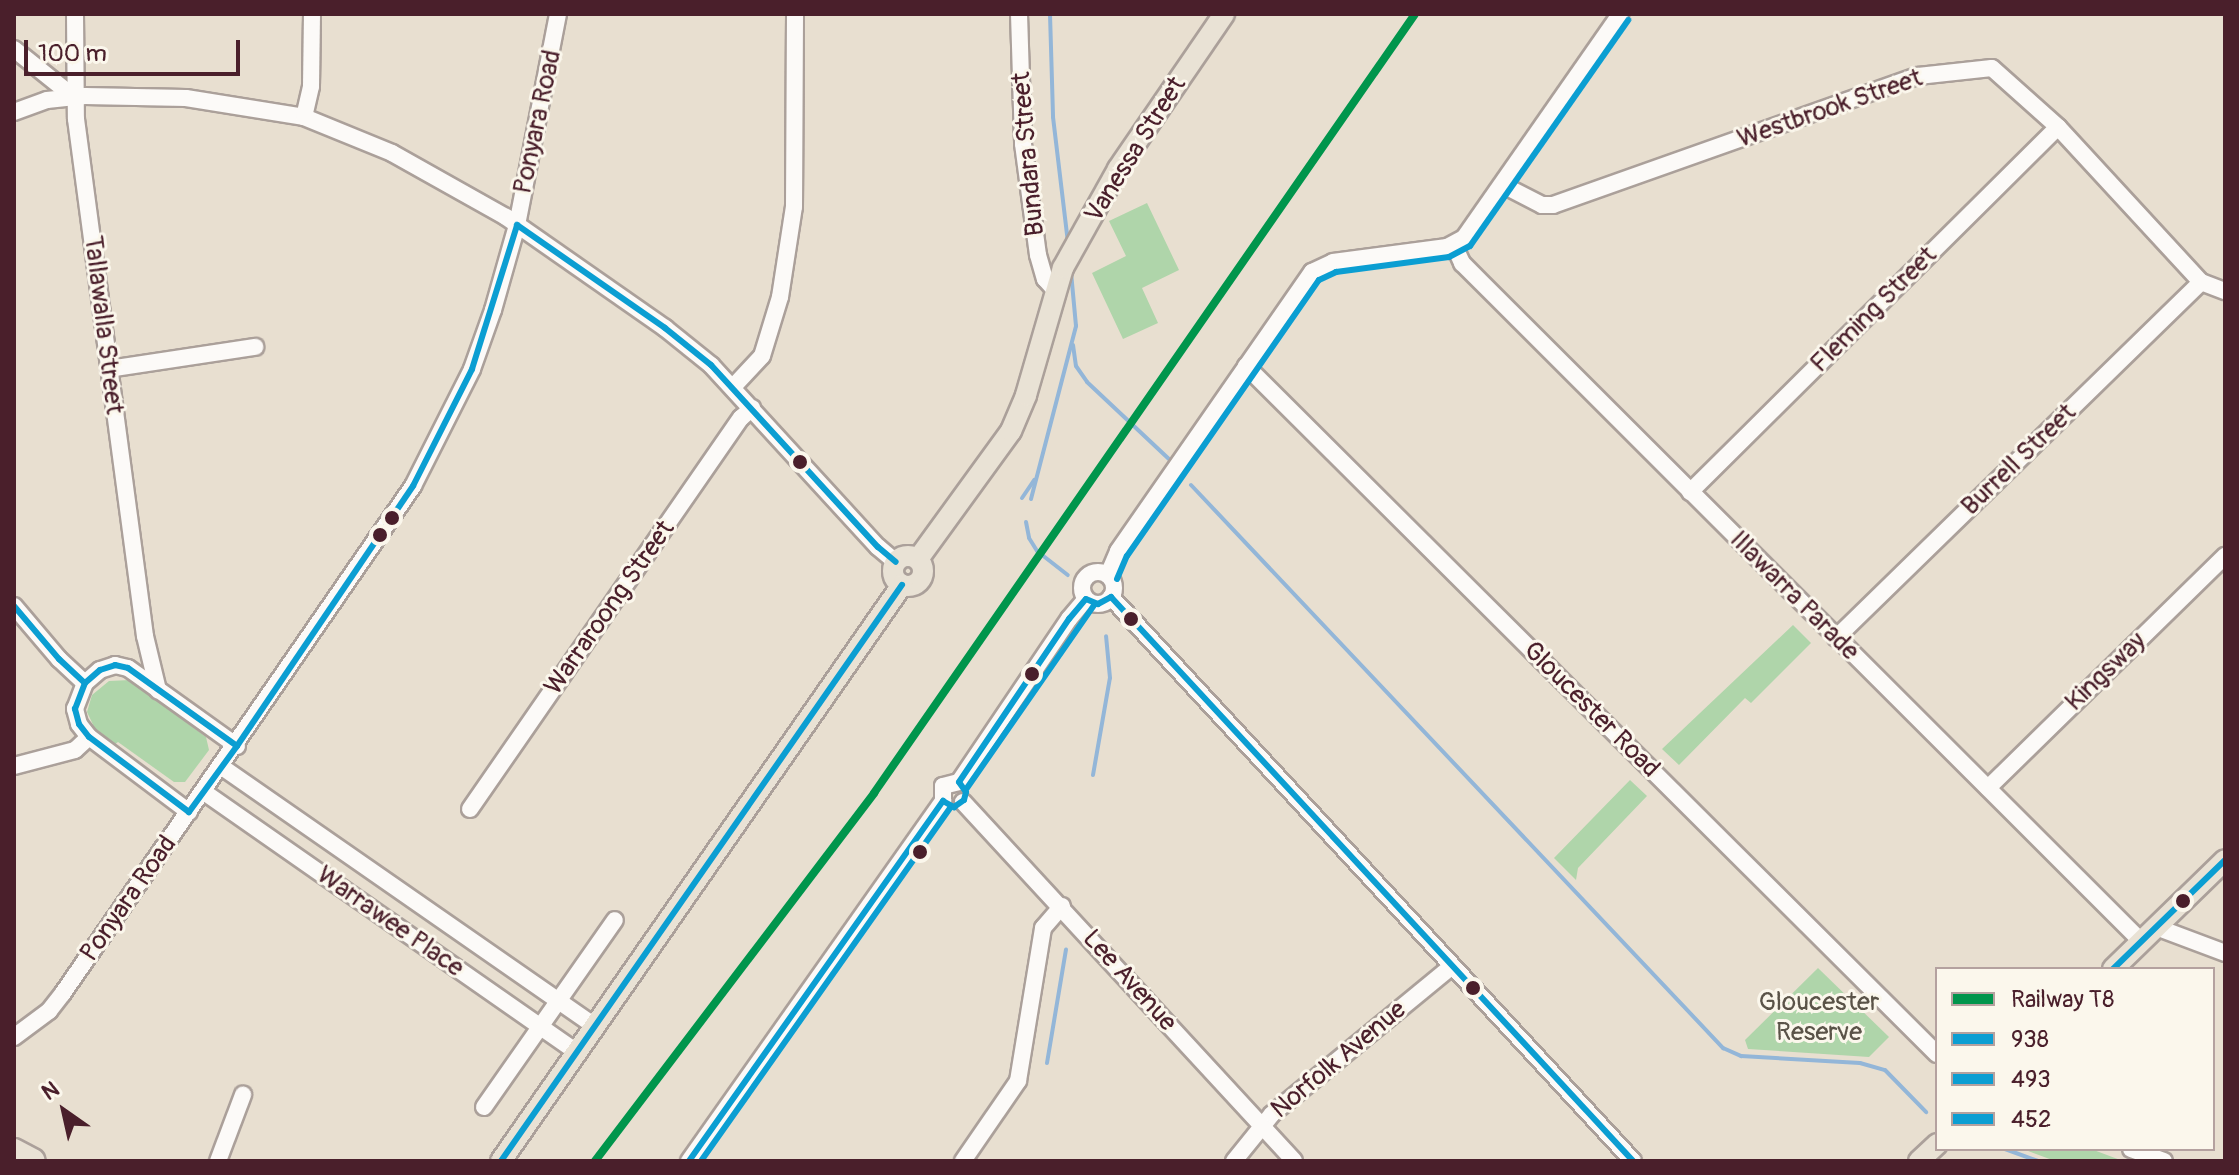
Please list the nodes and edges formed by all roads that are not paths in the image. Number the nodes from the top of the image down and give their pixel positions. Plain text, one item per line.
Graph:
1 (75, 14) edge
2 (312, 14) edge
3 (558, 14) edge
4 (795, 14) edge
5 (1019, 14) edge
6 (1224, 14) edge
7 (1620, 14) edge
8 (14, 49) edge
9 (74, 97) junction
10 (14, 112) edge
11 (304, 117) junction
12 (2058, 127) junction
13 (1503, 185) junction
14 (517, 225) junction
15 (1454, 245) junction
16 (2201, 282) junction
17 (1055, 290) junction
18 (2225, 291) edge
19 (255, 347) dead end
20 (1246, 366) junction
21 (109, 369) junction
22 (733, 387) junction
23 (752, 408) junction
24 (1690, 492) junction
25 (2225, 556) edge
26 (918, 559) junction
27 (896, 562) junction
28 (1108, 575) junction
29 (902, 585) junction
30 (1111, 597) junction
31 (1086, 599) junction
32 (14, 606) edge
33 (145, 636) junction
34 (1836, 638) junction
35 (128, 668) junction
36 (85, 683) junction
37 (158, 690) junction
38 (89, 737) junction
39 (237, 746) junction
40 (14, 766) edge
41 (222, 767) junction
42 (959, 782) junction
43 (1988, 788) junction
44 (204, 792) junction
45 (943, 801) junction
46 (963, 802) junction
47 (470, 809) dead end
48 (189, 812) junction
49 (2225, 860) edge
50 (1062, 906) junction
51 (615, 920) dead end
52 (2148, 934) junction
53 (2225, 953) edge
54 (1452, 966) junction
55 (2115, 967) edge
56 (558, 1001) junction
57 (540, 1026) junction
58 (595, 1026) junction
59 (14, 1037) edge
60 (577, 1052) junction
61 (1935, 1052) edge
62 (243, 1095) dead end
63 (484, 1107) dead end
64 (1260, 1125) junction
65 (1935, 1146) edge
66 (14, 1151) edge
67 (2136, 1151) edge
68 (33, 1161) edge
69 (218, 1161) edge
70 (501, 1161) edge
71 (689, 1161) edge
72 (963, 1161) edge
73 (1234, 1161) edge
74 (1294, 1161) edge
75 (1633, 1161) edge
76 (1919, 1161) edge
77 (2164, 1161) edge

1 - 9 street, Tallawalla Street
2 - 11 street
3 - 14 street, Ponyara Road
4 - 22 street
5 - 17 street, Bundara Street
6 - 17 main road, Vanessa Street
7 - 13 street
8 - 9 street
9 - 10 street
9 - 11 street
9 - 21 street, Tallawalla Street
11 - 14 street
12 - 13 street, Westbrook Street
12 - 16 street, Westbrook Street
12 - 24 street, Fleming Street
13 - 15 street
14 - 22 street
14 - 39 street, Ponyara Road
15 - 20 street
15 - 24 street, Illawarra Parade
16 - 18 street, Westbrook Street
16 - 34 street, Burrell Street
17 - 26 main road, Vanessa Street
19 - 21 street
20 - 28 street
20 - 61 street, Gloucester Road
21 - 33 street, Tallawalla Street
22 - 23 street
23 - 27 street
23 - 47 street, Warraroong Street
24 - 34 street, Illawarra Parade
25 - 43 street, Kingsway
26 - 27 main road
26 - 29 main road
27 - 29 main road
28 - 30 street
28 - 31 street
29 - 58 main road
30 - 31 street
30 - 54 street
31 - 42 street
32 - 36 street
33 - 35 street
33 - 37 street, Tallawalla Street
34 - 43 street, Illawarra Parade
35 - 36 street
35 - 37 street
36 - 38 street
37 - 39 street
38 - 40 street
38 - 48 street
39 - 41 street, Ponyara Road
41 - 44 street, Ponyara Road
41 - 56 street, Warrawee Place
42 - 45 street
42 - 46 street
43 - 52 street, Illawarra Parade
44 - 48 street, Ponyara Road
44 - 57 street, Warrawee Place
45 - 46 street
45 - 71 street
46 - 50 street, Lee Avenue
48 - 59 street, Ponyara Road
49 - 52 main road
50 - 64 street, Lee Avenue
50 - 72 street
51 - 56 street
52 - 53 street
52 - 55 main road
54 - 64 street, Norfolk Avenue
54 - 75 street
56 - 57 street
56 - 58 street, Warrawee Place
57 - 60 street, Warrawee Place
57 - 63 street
58 - 60 main road
60 - 70 main road
62 - 69 street
64 - 73 street, Norfolk Avenue
64 - 74 street, Lee Avenue
65 - 76 main road
66 - 68 highway
67 - 77 street

